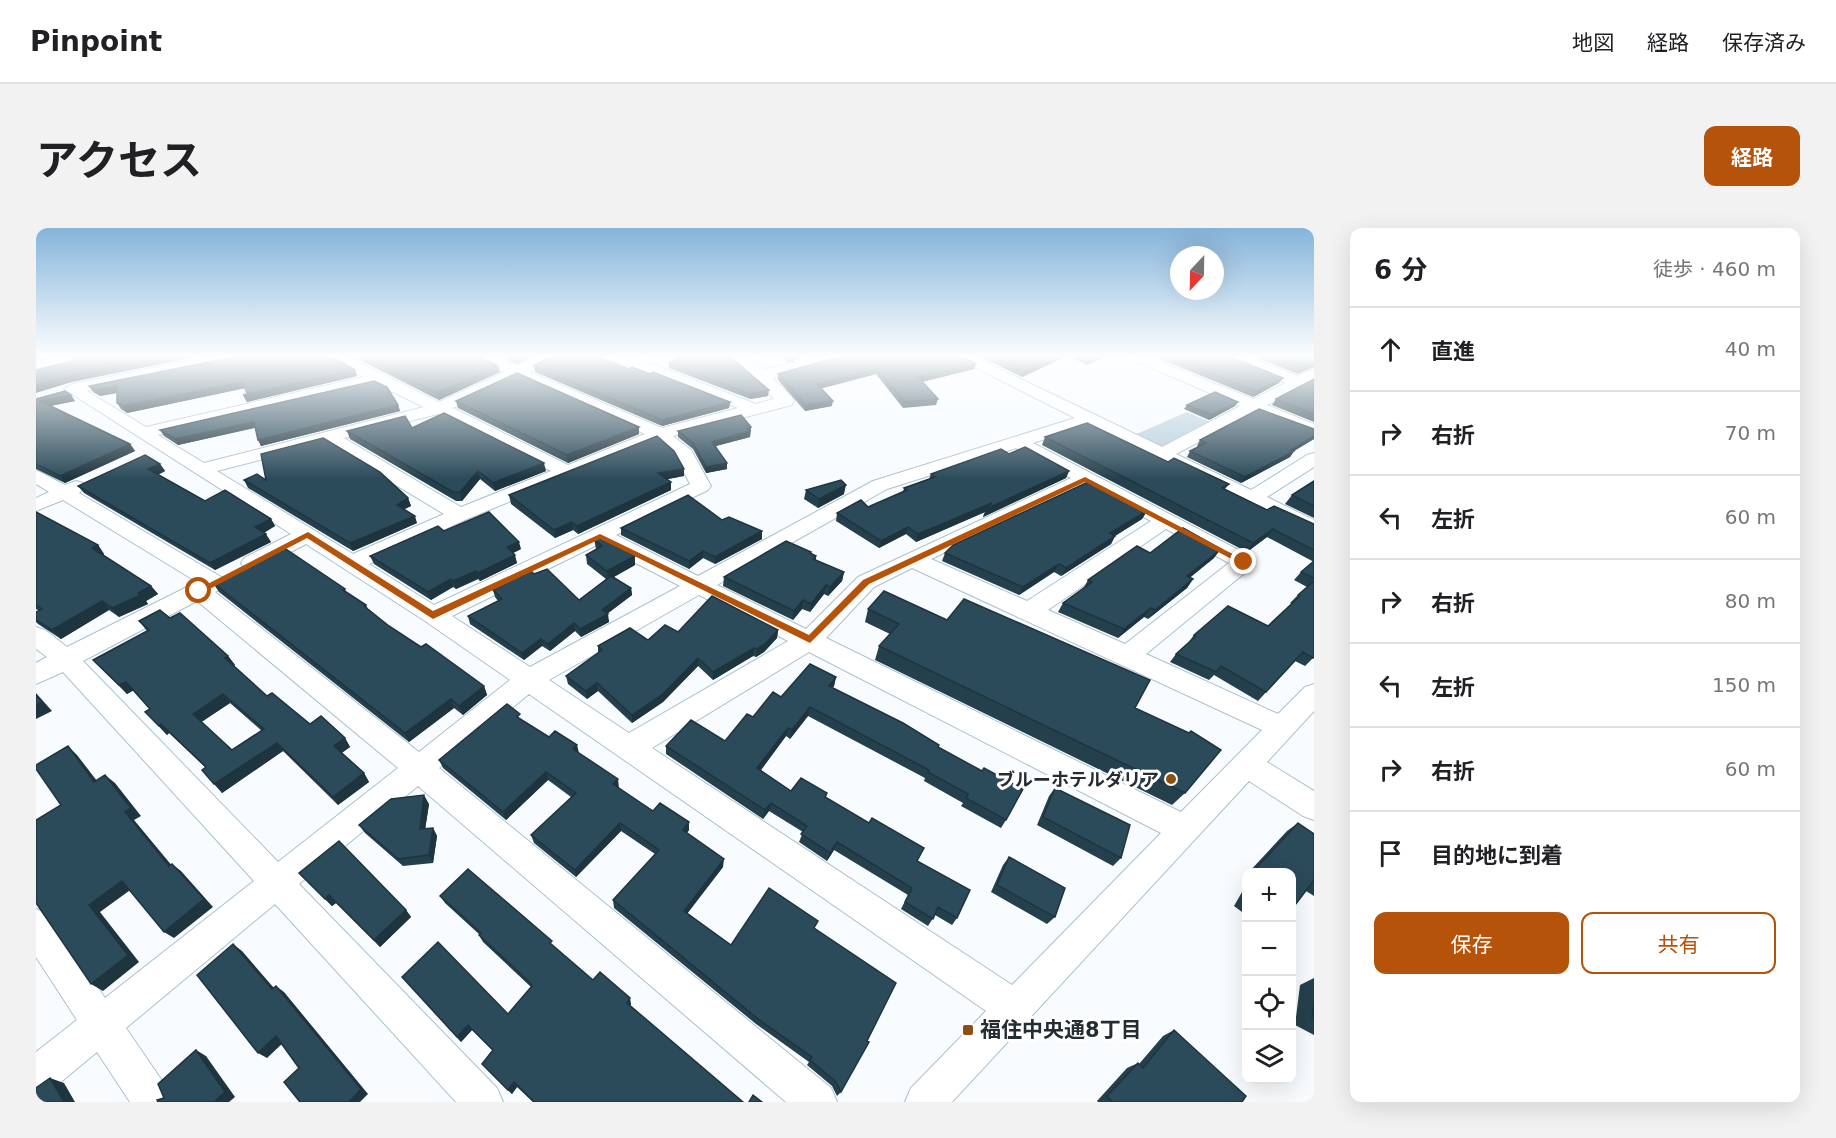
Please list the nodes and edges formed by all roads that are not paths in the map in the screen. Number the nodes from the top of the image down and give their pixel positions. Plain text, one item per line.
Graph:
1 (72, 397) edge
2 (299, 397) edge
3 (411, 397) edge
4 (466, 397) edge
5 (575, 397) edge
6 (722, 397) edge
7 (782, 397) edge
8 (1044, 397) edge
9 (1230, 397) edge
10 (1270, 397) edge
11 (1253, 406) junction
12 (755, 409) junction
13 (438, 410) junction
14 (1091, 419) junction
15 (1314, 430) edge
16 (143, 433) junction
17 (660, 434) junction
18 (331, 438) junction
19 (1018, 442) junction
20 (164, 447) junction
21 (1162, 454) junction
22 (143, 456) edge
23 (1314, 459) edge
24 (201, 470) junction
25 (566, 471) junction
26 (36, 476) edge
27 (93, 479) edge
28 (1085, 479) junction
29 (63, 493) junction
30 (1252, 498) junction
31 (36, 506) edge
32 (460, 515) junction
33 (1166, 520) junction
34 (1314, 528) edge
35 (308, 534) junction
36 (600, 536) junction
37 (912, 559) junction
38 (352, 563) junction
39 (696, 586) junction
40 (207, 587) junction
41 (1030, 611) junction
42 (433, 615) junction
43 (36, 636) edge
44 (810, 640) junction
45 (1127, 656) junction
46 (66, 659) junction
47 (36, 674) edge
48 (528, 680) junction
49 (1314, 694) edge
50 (1283, 728) junction
51 (628, 748) junction
52 (1248, 765) junction
53 (418, 768) junction
54 (1314, 807) edge
55 (1186, 830) junction
56 (278, 882) junction
57 (36, 926) edge
58 (1015, 1010) junction
59 (100, 1025) junction
60 (36, 1077) edge
61 (153, 1102) edge
62 (483, 1102) edge
63 (818, 1102) edge
64 (926, 1102) edge

1 - 16 street
2 - 16 street
3 - 13 street
4 - 13 street
5 - 17 street
6 - 12 street
7 - 12 street
8 - 14 street
9 - 11 street
10 - 11 street
11 - 15 street
11 - 21 street
12 - 17 street
13 - 18 street
13 - 25 street
14 - 19 street
14 - 21 street
16 - 20 street
17 - 25 street
17 - 36 street
18 - 24 street
18 - 32 street
19 - 28 street
19 - 39 street
20 - 22 street
20 - 24 street
21 - 30 street
23 - 30 street
24 - 35 street
25 - 32 street
26 - 29 street
27 - 29 street
28 - 33 street
28 - 37 street
29 - 31 street
29 - 40 street
30 - 34 street
32 - 38 street
33 - 41 street
33 - 45 street
35 - 38 street
35 - 40 street
36 - 39 street
36 - 42 street
37 - 41 street
37 - 44 street
38 - 42 street
39 - 44 street
39 - 48 street
40 - 46 street
40 - 53 street
41 - 45 street
42 - 48 street
43 - 46 street
44 - 51 street
44 - 55 street
45 - 50 street
46 - 47 street
46 - 56 street
48 - 51 street
48 - 53 street
49 - 50 street
50 - 52 street
51 - 58 street
52 - 54 street
52 - 55 street
53 - 56 street
53 - 63 street
55 - 58 street
56 - 59 street
56 - 62 street
57 - 59 street
58 - 64 street
59 - 60 street
59 - 61 street

